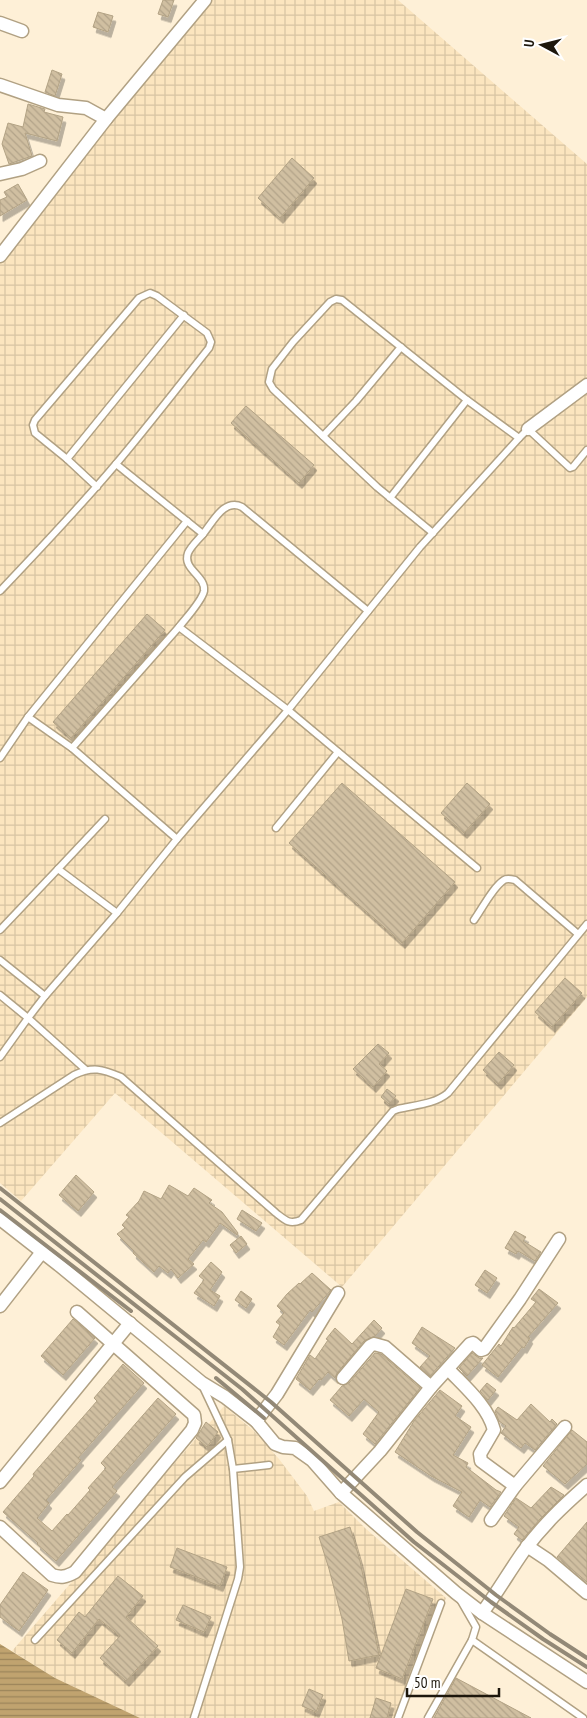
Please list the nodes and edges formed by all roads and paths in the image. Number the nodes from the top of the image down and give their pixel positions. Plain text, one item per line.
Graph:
1 (205, 0) edge
2 (0, 23) edge
3 (22, 31) dead end
4 (0, 85) edge
5 (106, 119) junction
6 (40, 161) dead end
7 (0, 174) edge
8 (0, 256) edge
9 (184, 315) junction
10 (401, 347) junction
11 (587, 385) edge
12 (467, 400) junction
13 (524, 433) junction
14 (323, 436) junction
15 (587, 450) edge
16 (68, 459) junction
17 (116, 464) junction
18 (97, 486) junction
19 (390, 498) junction
20 (186, 521) junction
21 (432, 533) junction
22 (202, 534) junction
23 (0, 591) edge
24 (368, 610) junction
25 (179, 627) junction
26 (288, 710) junction
27 (28, 717) junction
28 (72, 748) junction
29 (338, 752) junction
30 (0, 758) edge
31 (105, 818) dead end
32 (276, 828) dead end
33 (177, 839) junction
34 (477, 868) dead end
35 (58, 869) junction
36 (117, 913) junction
37 (474, 920) dead end
38 (587, 924) edge
39 (0, 930) edge
40 (578, 934) junction
41 (0, 960) edge
42 (0, 995) edge
43 (45, 996) junction
44 (28, 1018) junction
45 (0, 1057) edge
46 (86, 1070) junction
47 (0, 1123) edge
48 (0, 1219) edge
49 (559, 1239) dead end
50 (42, 1252) junction
51 (338, 1293) dead end
52 (0, 1306) edge
53 (77, 1312) dead end
54 (130, 1323) junction
55 (113, 1344) junction
56 (448, 1369) junction
57 (344, 1378) dead end
58 (202, 1383) junction
59 (431, 1387) junction
60 (256, 1422) junction
61 (565, 1427) dead end
62 (228, 1440) junction
63 (268, 1465) dead end
64 (233, 1469) junction
65 (0, 1482) edge
66 (587, 1485) edge
67 (515, 1486) junction
68 (341, 1493) junction
69 (491, 1520) dead end
70 (0, 1528) edge
71 (527, 1546) junction
72 (456, 1592) junction
73 (587, 1593) edge
74 (441, 1603) dead end
75 (482, 1613) junction
76 (35, 1640) dead end
77 (472, 1640) junction
78 (587, 1682) edge
79 (194, 1718) edge
80 (398, 1718) edge
81 (428, 1718) edge
82 (583, 1718) edge

1 - 5 street
2 - 3 street
4 - 5 street
5 - 8 street
6 - 7 street
9 - 16 lane
9 - 16 lane
9 - 17 lane
10 - 12 lane
10 - 14 lane
10 - 14 lane
11 - 13 street
12 - 13 lane
12 - 19 lane
13 - 15 lane
13 - 21 lane
14 - 19 lane
16 - 18 lane
17 - 18 lane
17 - 20 lane
18 - 23 lane
19 - 21 lane
20 - 22 lane
20 - 27 lane
21 - 24 lane
22 - 24 lane
22 - 25 lane
24 - 26 lane
25 - 26 lane
25 - 28 lane
26 - 29 lane
26 - 33 lane
27 - 28 lane
27 - 30 lane
28 - 33 lane
29 - 32 lane
29 - 34 lane
31 - 35 lane
33 - 36 lane
35 - 36 lane
35 - 39 lane
36 - 43 lane
37 - 40 lane
38 - 40 lane
40 - 46 lane
41 - 43 lane
42 - 44 lane
43 - 44 lane
44 - 45 lane
44 - 46 lane
46 - 47 lane
48 - 50 street
49 - 56 street
50 - 52 street
50 - 54 street
51 - 60 street
53 - 55 street
54 - 55 street
54 - 58 street
55 - 65 street
55 - 70 street
56 - 59 street
56 - 67 street
57 - 59 street
58 - 60 street
58 - 62 lane
59 - 68 street
60 - 68 street
61 - 67 street
62 - 64 lane
62 - 76 lane
63 - 64 lane
64 - 79 lane
66 - 71 street
67 - 69 street
68 - 72 street
71 - 73 street
71 - 75 street
72 - 75 street
72 - 77 lane
74 - 80 lane
75 - 78 street
77 - 81 lane
77 - 82 lane

